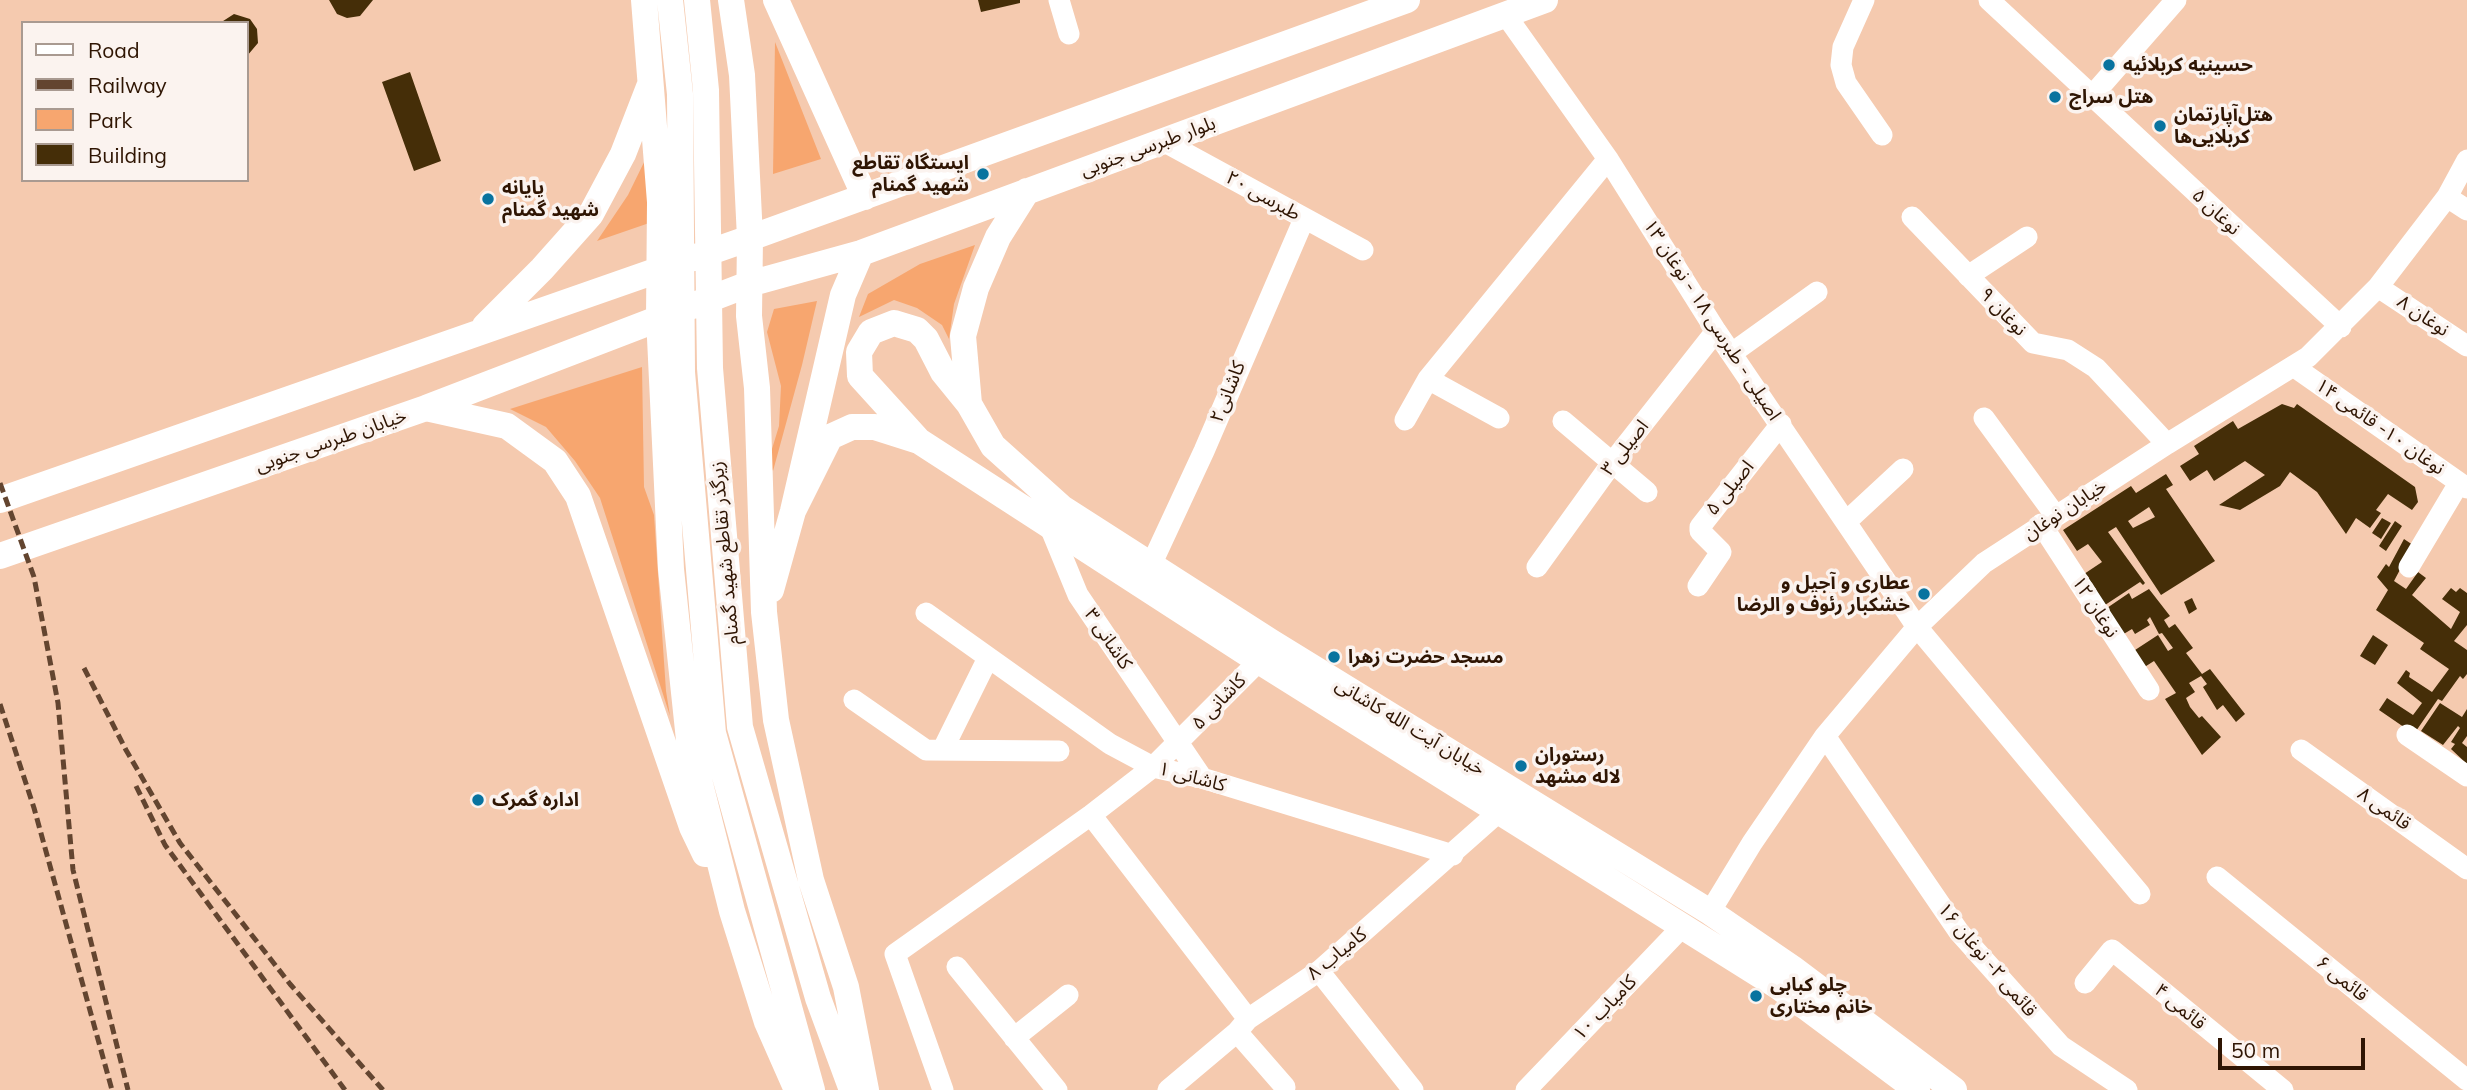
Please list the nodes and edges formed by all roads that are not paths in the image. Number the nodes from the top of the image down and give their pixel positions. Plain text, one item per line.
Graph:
1 (645, 0) edge
2 (670, 0) edge
3 (697, 0) edge
4 (731, 0) edge
5 (776, 0) edge
6 (1059, 0) edge
7 (1407, 0) edge
8 (1545, 0) edge
9 (1864, 0) edge
10 (1989, 0) edge
11 (2176, 0) edge
12 (1505, 14) junction
13 (1069, 34) dead end
14 (652, 79) junction
15 (2091, 97) junction
16 (1882, 135) dead end
17 (1163, 141) junction
18 (1608, 159) junction
19 (2467, 160) edge
20 (1027, 191) junction
21 (865, 197) junction
22 (2447, 197) junction
23 (2467, 210) edge
24 (1912, 217) dead end
25 (1304, 219) junction
26 (2027, 237) dead end
27 (744, 240) junction
28 (1363, 250) dead end
29 (861, 253) junction
30 (666, 265) junction
31 (1968, 276) junction
32 (744, 286) junction
33 (2378, 287) junction
34 (1817, 292) dead end
35 (666, 315) junction
36 (2341, 327) junction
37 (479, 331) junction
38 (1716, 331) junction
39 (2467, 346) edge
40 (1732, 353) junction
41 (2293, 366) junction
42 (1428, 379) junction
43 (970, 404) junction
44 (426, 408) junction
45 (1499, 418) dead end
46 (1984, 418) dead end
47 (1405, 421) dead end
48 (1563, 421) dead end
49 (1781, 424) junction
50 (919, 441) junction
51 (2167, 444) junction
52 (1612, 463) junction
53 (1903, 469) dead end
54 (2463, 486) edge
55 (1647, 492) dead end
56 (0, 500) edge
57 (793, 511) junction
58 (1848, 520) junction
59 (2048, 520) junction
60 (1050, 527) junction
61 (0, 556) edge
62 (1151, 565) junction
63 (1537, 567) dead end
64 (2409, 567) dead end
65 (1699, 586) dead end
66 (764, 612) junction
67 (926, 613) dead end
68 (1917, 626) junction
69 (988, 659) junction
70 (1259, 661) junction
71 (2149, 690) dead end
72 (854, 699) dead end
73 (2407, 735) dead end
74 (1825, 736) junction
75 (1179, 744) junction
76 (943, 749) junction
77 (2301, 750) dead end
78 (1059, 751) dead end
79 (1153, 767) junction
80 (2467, 776) edge
81 (1202, 778) junction
82 (1501, 810) junction
83 (1091, 815) junction
84 (1453, 855) junction
85 (2467, 869) edge
86 (2217, 877) dead end
87 (2140, 894) dead end
88 (732, 911) junction
89 (1710, 912) junction
90 (1684, 926) junction
91 (957, 967) dead end
92 (1319, 971) junction
93 (2085, 983) dead end
94 (1068, 995) dead end
95 (1243, 1026) junction
96 (1014, 1038) junction
97 (2467, 1080) edge
98 (1285, 1087) dead end
99 (797, 1090) edge
100 (812, 1090) edge
101 (852, 1090) edge
102 (866, 1090) edge
103 (943, 1090) edge
104 (1057, 1090) edge
105 (1168, 1090) edge
106 (1413, 1090) edge
107 (1526, 1090) edge
108 (1917, 1090) edge
109 (1954, 1090) edge
110 (2127, 1090) edge
111 (2283, 1090) edge

1 - 14 main road
2 - 100 main road, زیرگذر تقاطع شهید گمنام
3 - 101 main road, زیرگذر تقاطع شهید گمنام
4 - 27 main road
5 - 21 main road
6 - 13 street
7 - 21 main road
8 - 12 main road, بلوار طبرسی جنوبی
9 - 16 street
10 - 15 street, نوغان ۵
11 - 15 street
12 - 17 main road, بلوار طبرسی جنوبی
12 - 18 street, اصیلی - طبرسی ۱۸ - نوغان ۱۳
14 - 30 main road
14 - 37 main road
15 - 36 street, نوغان ۵
17 - 20 main road, بلوار طبرسی جنوبی
17 - 25 street, طبرسی ۲۰
18 - 38 street, اصیلی - طبرسی ۱۸ - نوغان ۱۳
18 - 42 street
19 - 22 street, خیابان نوغان
20 - 29 main road, بلوار طبرسی جنوبی
20 - 43 main road, خیابان آیت الله کاشانی
21 - 27 main road
22 - 23 street
22 - 33 street, خیابان نوغان
24 - 31 street, نوغان ۹
25 - 28 street, طبرسی ۲۰
25 - 62 street, کاشانی۲
26 - 31 street
27 - 30 main road
27 - 32 main road
29 - 32 main road, بلوار طبرسی جنوبی
29 - 57 main road
30 - 35 main road
30 - 37 main road
31 - 51 street, نوغان ۹
32 - 35 main road, خیابان طبرسی جنوبی
32 - 66 main road
33 - 36 street, خیابان نوغان
33 - 39 street, نوغان ۸
34 - 40 street
35 - 44 main road, خیابان طبرسی جنوبی
35 - 88 main road
36 - 41 street, خیابان نوغان
37 - 56 main road
38 - 40 street, اصیلی - طبرسی ۱۸ - نوغان ۱۳
38 - 52 street, اصیلی ۳
40 - 49 street, اصیلی - طبرسی ۱۸ - نوغان ۱۳
41 - 51 street, خیابان نوغان
41 - 54 street, نوغان ۱۰- قائمی ۱۴
42 - 45 street
42 - 47 street
43 - 50 main road
43 - 62 main road, خیابان آیت الله کاشانی
44 - 61 main road, خیابان طبرسی جنوبی
44 - 88 main road
46 - 59 street, نوغان ۱۲
48 - 52 street
49 - 58 street, اصیلی - طبرسی ۱۸ - نوغان ۱۳
49 - 65 street, اصیلی ۵
50 - 57 main road, خیابان آیت الله کاشانی
50 - 60 main road, خیابان آیت الله کاشانی
51 - 59 street, خیابان نوغان
52 - 55 street
52 - 63 street, اصیلی ۳
53 - 58 street
54 - 64 street
57 - 66 main road
58 - 68 street, اصیلی - طبرسی ۱۸ - نوغان ۱۳
59 - 68 street, خیابان نوغان
59 - 71 street, نوغان ۱۲
60 - 70 main road, خیابان آیت الله کاشانی
60 - 75 street, کاشانی ۳
62 - 89 main road, خیابان آیت الله کاشانی
66 - 102 main road
67 - 69 street, کاشانی ۱
68 - 74 street, خیابان نوغان
68 - 87 street, اصیلی - طبرسی ۱۸ - نوغان ۱۳
69 - 76 street
69 - 79 street, کاشانی ۱
70 - 75 street, کاشانی ۵
70 - 82 main road, خیابان آیت الله کاشانی
72 - 76 street
73 - 80 street
74 - 89 street, خیابان نوغان
74 - 110 street, قائمی ۲- نوغان ۱۶
75 - 79 street, کاشانی ۵
75 - 81 street, کاشانی ۳
76 - 78 street
77 - 85 street, قائمی ۸
79 - 81 street, کاشانی ۱
79 - 83 street, کاشانی ۵
81 - 84 street, کاشانی ۱
82 - 84 street, کامیاب ۸
82 - 90 main road, خیابان آیت الله کاشانی
83 - 95 street
83 - 103 street, کاشانی ۵
84 - 92 street, کامیاب ۸
86 - 97 street, قائمی ۶
88 - 99 main road
89 - 109 main road, خیابان آیت الله کاشانی
90 - 107 street, کامیاب ۱۰
90 - 108 main road, خیابان آیت الله کاشانی
91 - 96 street
92 - 95 street, کامیاب ۸
92 - 106 street
93 - 111 street, قائمی ۴
94 - 96 street
95 - 98 street
95 - 105 street, کامیاب ۸
96 - 104 street

